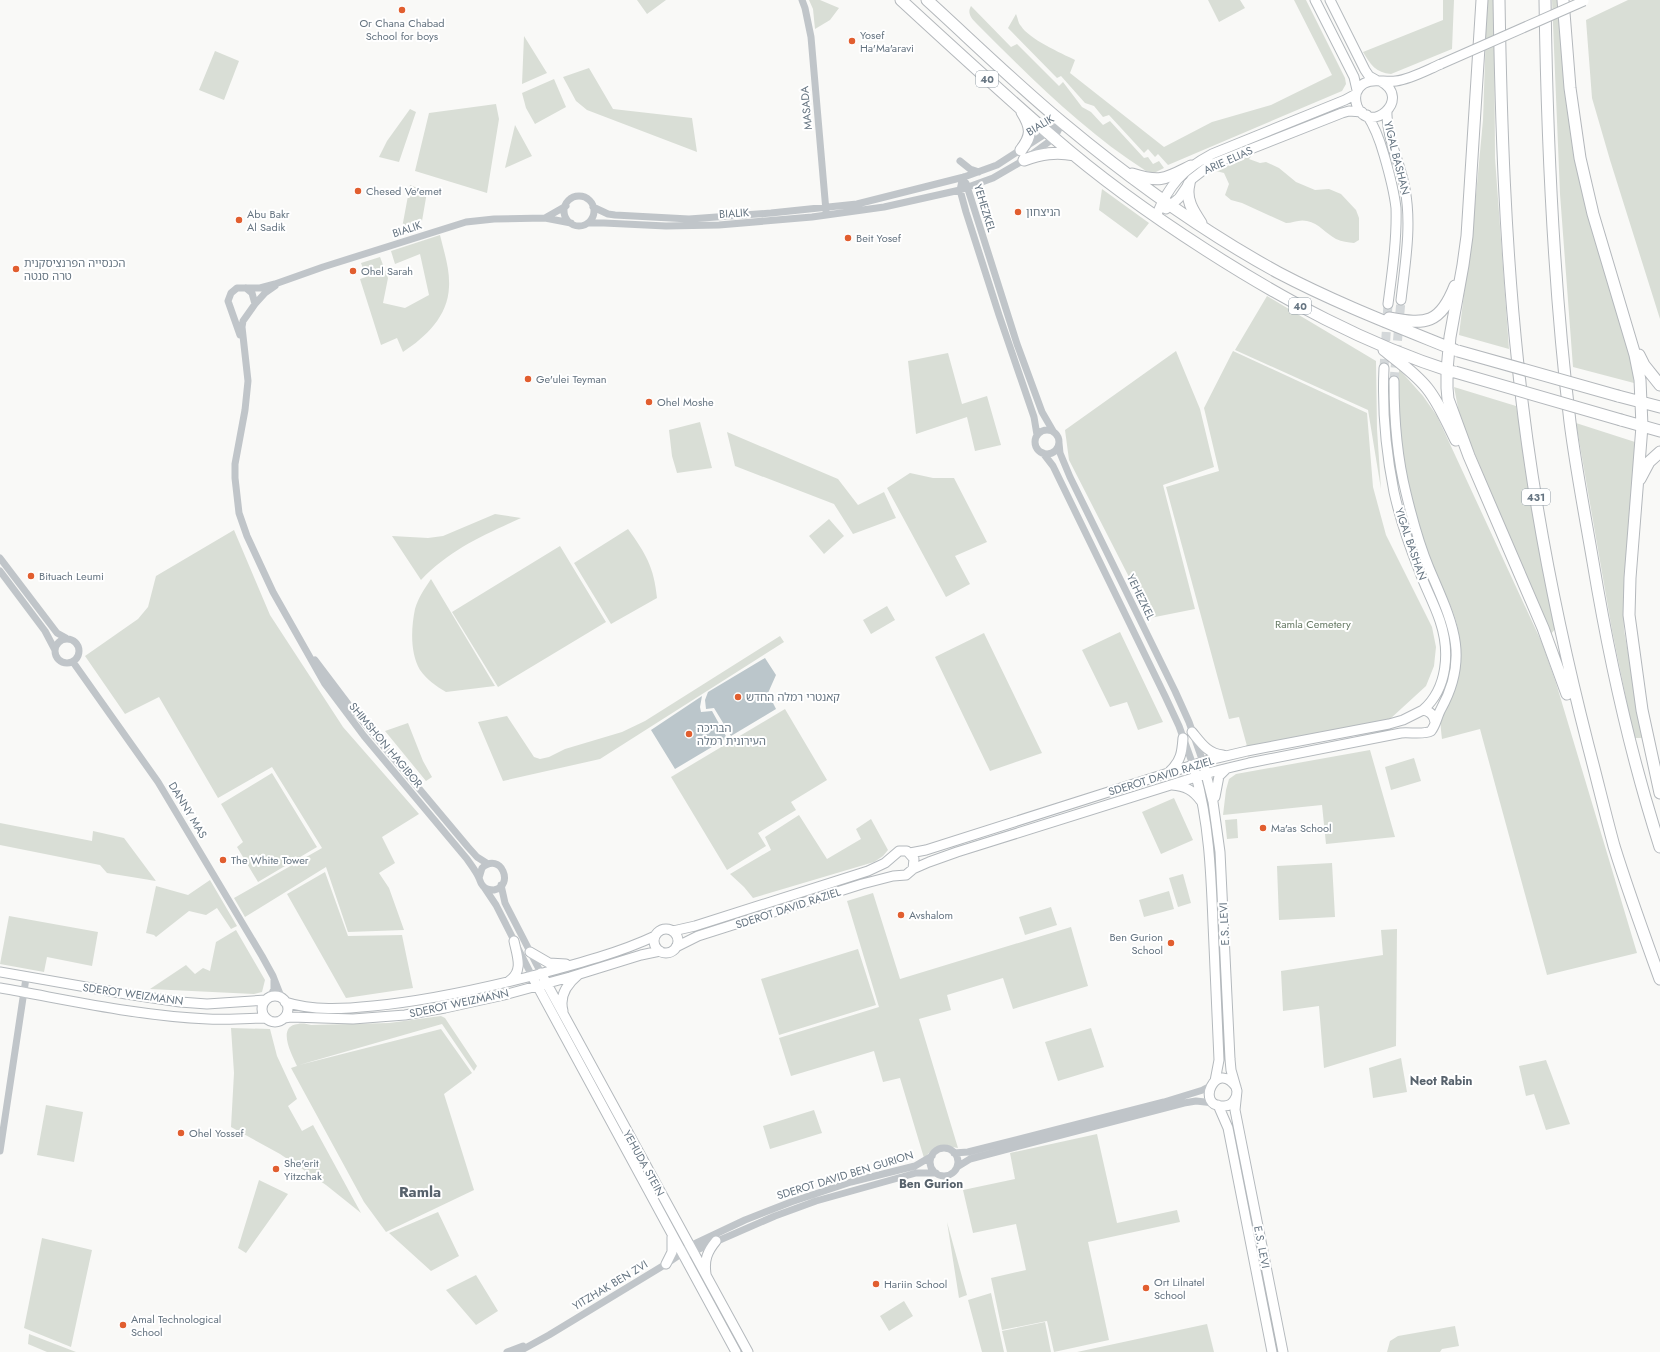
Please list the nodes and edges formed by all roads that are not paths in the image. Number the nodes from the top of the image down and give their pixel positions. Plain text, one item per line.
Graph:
1 (802, 0) edge
2 (901, 0) edge
3 (927, 0) edge
4 (1315, 0) edge
5 (1330, 0) edge
6 (1482, 0) edge
7 (1499, 0) edge
8 (1545, 0) edge
9 (1563, 0) edge
10 (1585, 1) edge
11 (1405, 80) junction
12 (1378, 81) junction
13 (1357, 92) junction
14 (1392, 97) junction
15 (1020, 108) junction
16 (1387, 112) junction
17 (1364, 114) junction
18 (1062, 123) junction
19 (1051, 135) junction
20 (1022, 155) junction
21 (1075, 155) junction
22 (960, 161) dead end
23 (1191, 166) junction
24 (1121, 170) junction
25 (979, 172) junction
26 (964, 177) junction
27 (1189, 184) junction
28 (967, 188) junction
29 (960, 190) junction
30 (1167, 202) junction
31 (566, 206) junction
32 (593, 207) junction
33 (826, 207) junction
34 (826, 216) junction
35 (1156, 216) junction
36 (545, 218) junction
37 (571, 223) junction
38 (588, 223) junction
39 (1207, 230) junction
40 (1464, 266) junction
41 (280, 283) junction
42 (246, 288) junction
43 (1401, 300) tunnel mouth
44 (255, 304) junction
45 (1388, 304) tunnel mouth
46 (230, 307) junction
47 (251, 311) junction
48 (1366, 314) junction
49 (1628, 327) junction
50 (1374, 342) junction
51 (244, 348) junction
52 (1453, 349) junction
53 (1384, 368) tunnel mouth
54 (1451, 371) junction
55 (1394, 381) tunnel mouth
56 (1660, 385) edge
57 (1641, 402) junction
58 (1660, 408) edge
59 (1642, 426) junction
60 (1053, 431) junction
61 (1660, 431) edge
62 (1037, 435) junction
63 (1059, 443) junction
64 (1660, 452) edge
65 (1043, 453) junction
66 (1494, 515) junction
67 (1634, 523) junction
68 (0, 558) edge
69 (0, 571) edge
70 (287, 618) junction
71 (66, 638) junction
72 (55, 650) junction
73 (73, 662) junction
74 (1419, 712) junction
75 (1435, 722) junction
76 (1192, 732) junction
77 (1418, 732) junction
78 (1183, 738) junction
79 (1230, 755) junction
80 (1203, 762) junction
81 (1193, 765) junction
82 (1229, 767) junction
83 (1169, 772) junction
84 (1206, 773) junction
85 (1196, 776) junction
86 (1169, 785) junction
87 (1660, 793) edge
88 (1203, 804) junction
89 (1215, 810) junction
90 (1614, 846) junction
91 (1660, 847) edge
92 (910, 853) junction
93 (893, 856) junction
94 (488, 864) junction
95 (913, 869) junction
96 (902, 875) junction
97 (479, 878) junction
98 (482, 886) junction
99 (501, 886) junction
100 (673, 931) junction
101 (655, 936) junction
102 (514, 941) junction
103 (676, 947) junction
104 (660, 951) junction
105 (530, 952) junction
106 (575, 964) junction
107 (0, 972) edge
108 (536, 974) junction
109 (580, 974) junction
110 (273, 976) junction
111 (26, 978) junction
112 (1660, 979) edge
113 (508, 982) junction
114 (542, 984) junction
115 (0, 988) edge
116 (25, 992) junction
117 (268, 998) junction
118 (284, 1000) junction
119 (266, 1018) junction
120 (284, 1018) junction
121 (566, 1018) junction
122 (1213, 1083) junction
123 (1236, 1091) junction
124 (1216, 1104) junction
125 (0, 1151) edge
126 (954, 1152) junction
127 (932, 1156) junction
128 (957, 1166) junction
129 (936, 1173) junction
130 (672, 1234) junction
131 (716, 1241) junction
132 (691, 1249) junction
133 (682, 1253) junction
134 (666, 1264) junction
135 (707, 1277) junction
136 (549, 1335) junction
137 (507, 1352) edge
138 (518, 1352) edge
139 (736, 1352) edge
140 (748, 1352) edge
141 (1272, 1352) edge
142 (1283, 1352) edge

1 - 33 street, MASADA
2 - 15 highway, 40
3 - 18 highway, 40
4 - 13 main road
5 - 12 main road
6 - 40 highway
7 - 90 highway, 431
8 - 91 highway
9 - 49 highway
10 - 11 main road, bridge
11 - 12 main road
11 - 14 main road
12 - 13 main road
12 - 14 main road
13 - 17 main road
13 - 23 main road, ARIE ELIAS
14 - 16 main road
15 - 19 highway, 40
15 - 20 highway
16 - 17 main road
16 - 43 main road, YIGAL BASHAN
17 - 27 main road, ARIE ELIAS
17 - 45 main road, YIGAL BASHAN
18 - 19 street, BIALIK
18 - 24 highway, 40
19 - 20 street, BIALIK
19 - 21 highway, 40
20 - 21 highway
20 - 25 street, BIALIK
20 - 28 street, BIALIK
21 - 35 highway, 40
22 - 25 street
23 - 24 highway
23 - 30 main road, ARIE ELIAS
24 - 30 highway, 40
25 - 26 street, BIALIK
26 - 28 street, YEHEZKEL
26 - 29 street, YEHEZKEL
26 - 33 street, BIALIK
27 - 30 main road, ARIE ELIAS
27 - 39 highway
28 - 29 street, BIALIK
28 - 60 street, YEHEZKEL
29 - 34 street, BIALIK
29 - 62 street, YEHEZKEL
30 - 35 main road, ARIE ELIAS
30 - 39 highway, 40
31 - 32 street
31 - 36 street, BIALIK
31 - 37 street
32 - 33 street, BIALIK
32 - 38 street
33 - 34 street, MASADA
34 - 38 street, BIALIK
35 - 50 highway, 40
36 - 37 street, BIALIK
36 - 41 street, BIALIK
37 - 38 street
39 - 48 highway, 40
40 - 48 highway
40 - 52 highway
41 - 42 street, BIALIK
41 - 44 street, BIALIK
42 - 44 street
42 - 46 street
44 - 47 street
46 - 47 street
46 - 51 street, SHIMSHON HAGIBOR
47 - 51 street, SHIMSHON HAGIBOR
48 - 52 highway, 40
49 - 56 highway
49 - 57 highway
50 - 54 highway, 40
50 - 66 highway
51 - 70 street, SHIMSHON HAGIBOR
52 - 54 highway
52 - 57 highway, 40, bridge
53 - 74 main road, YIGAL BASHAN
54 - 59 highway, 40, bridge
54 - 66 highway
55 - 75 main road, YIGAL BASHAN
57 - 58 highway, 40
57 - 59 highway
59 - 61 highway, 40
59 - 67 highway
60 - 62 street
60 - 63 street
62 - 65 street
63 - 65 street
63 - 76 street, YEHEZKEL
64 - 67 highway
65 - 78 street, YEHEZKEL
66 - 90 highway
67 - 87 highway
68 - 71 street
69 - 72 street
70 - 94 street, SHIMSHON HAGIBOR
70 - 97 street, SHIMSHON HAGIBOR
71 - 72 street
71 - 73 street
72 - 73 street
73 - 110 street, DANNY MAS
74 - 75 main road
74 - 77 main road
74 - 79 main road, SDEROT DAVID RAZIEL
75 - 77 main road
76 - 79 main road
76 - 80 street, YEHEZKEL
77 - 82 main road, SDEROT DAVID RAZIEL
78 - 81 street, YEHEZKEL
78 - 83 main road
79 - 80 main road, SDEROT DAVID RAZIEL
80 - 81 main road, SDEROT DAVID RAZIEL
80 - 84 main road, E.S. LEVI
81 - 83 main road, SDEROT DAVID RAZIEL
81 - 85 main road, E.S. LEVI
82 - 84 main road, SDEROT DAVID RAZIEL
82 - 89 main road
83 - 92 main road, SDEROT DAVID RAZIEL
84 - 85 main road, SDEROT DAVID RAZIEL
84 - 89 main road, E.S. LEVI
85 - 86 main road, SDEROT DAVID RAZIEL
85 - 88 main road, E.S. LEVI
86 - 88 main road
86 - 95 main road, SDEROT DAVID RAZIEL
88 - 122 main road, E.S. LEVI
89 - 123 main road, E.S. LEVI
90 - 112 highway, 431
92 - 93 main road
92 - 95 main road
93 - 96 main road
93 - 100 main road, SDEROT DAVID RAZIEL
94 - 97 street
94 - 99 street
95 - 96 main road
96 - 103 main road, SDEROT DAVID RAZIEL
97 - 98 street
98 - 99 street
98 - 102 street
99 - 105 street
100 - 101 main road
100 - 103 main road
101 - 104 main road
101 - 106 main road
102 - 108 street
102 - 113 main road
103 - 104 main road
104 - 109 main road
105 - 106 main road
105 - 108 street
106 - 108 main road
107 - 111 main road, SDEROT WEIZMANN
108 - 113 main road, SDEROT WEIZMANN
108 - 114 main road, YEHUDA STEIN
109 - 114 main road
109 - 121 main road
110 - 117 street
110 - 118 street, DANNY MAS
111 - 116 street
111 - 117 main road, SDEROT WEIZMANN
113 - 118 main road, SDEROT WEIZMANN
114 - 120 main road, SDEROT WEIZMANN
114 - 121 main road, YEHUDA STEIN
114 - 130 main road, YEHUDA STEIN
115 - 116 main road, SDEROT WEIZMANN
116 - 119 main road, SDEROT WEIZMANN
116 - 125 street
117 - 118 main road
117 - 119 main road
118 - 120 main road
119 - 120 main road
121 - 132 main road, YEHUDA STEIN
122 - 123 main road
122 - 124 main road
122 - 126 street
123 - 124 main road
123 - 142 main road, E.S. LEVI
124 - 128 street
124 - 141 main road, E.S. LEVI
126 - 127 street
126 - 128 street
127 - 129 street
127 - 132 street, SDEROT DAVID BEN GURION
128 - 129 street
129 - 131 street, SDEROT DAVID BEN GURION
130 - 133 main road, YEHUDA STEIN
130 - 134 main road
131 - 132 street, SDEROT DAVID BEN GURION
131 - 135 main road
132 - 133 street, SDEROT DAVID BEN GURION
132 - 135 main road, YEHUDA STEIN
133 - 134 street, YITZHAK BEN ZVI
133 - 139 main road, YEHUDA STEIN
134 - 136 street, YITZHAK BEN ZVI
135 - 140 main road, YEHUDA STEIN
136 - 137 street, YITZHAK BEN ZVI
136 - 138 street, YITZHAK BEN ZVI

